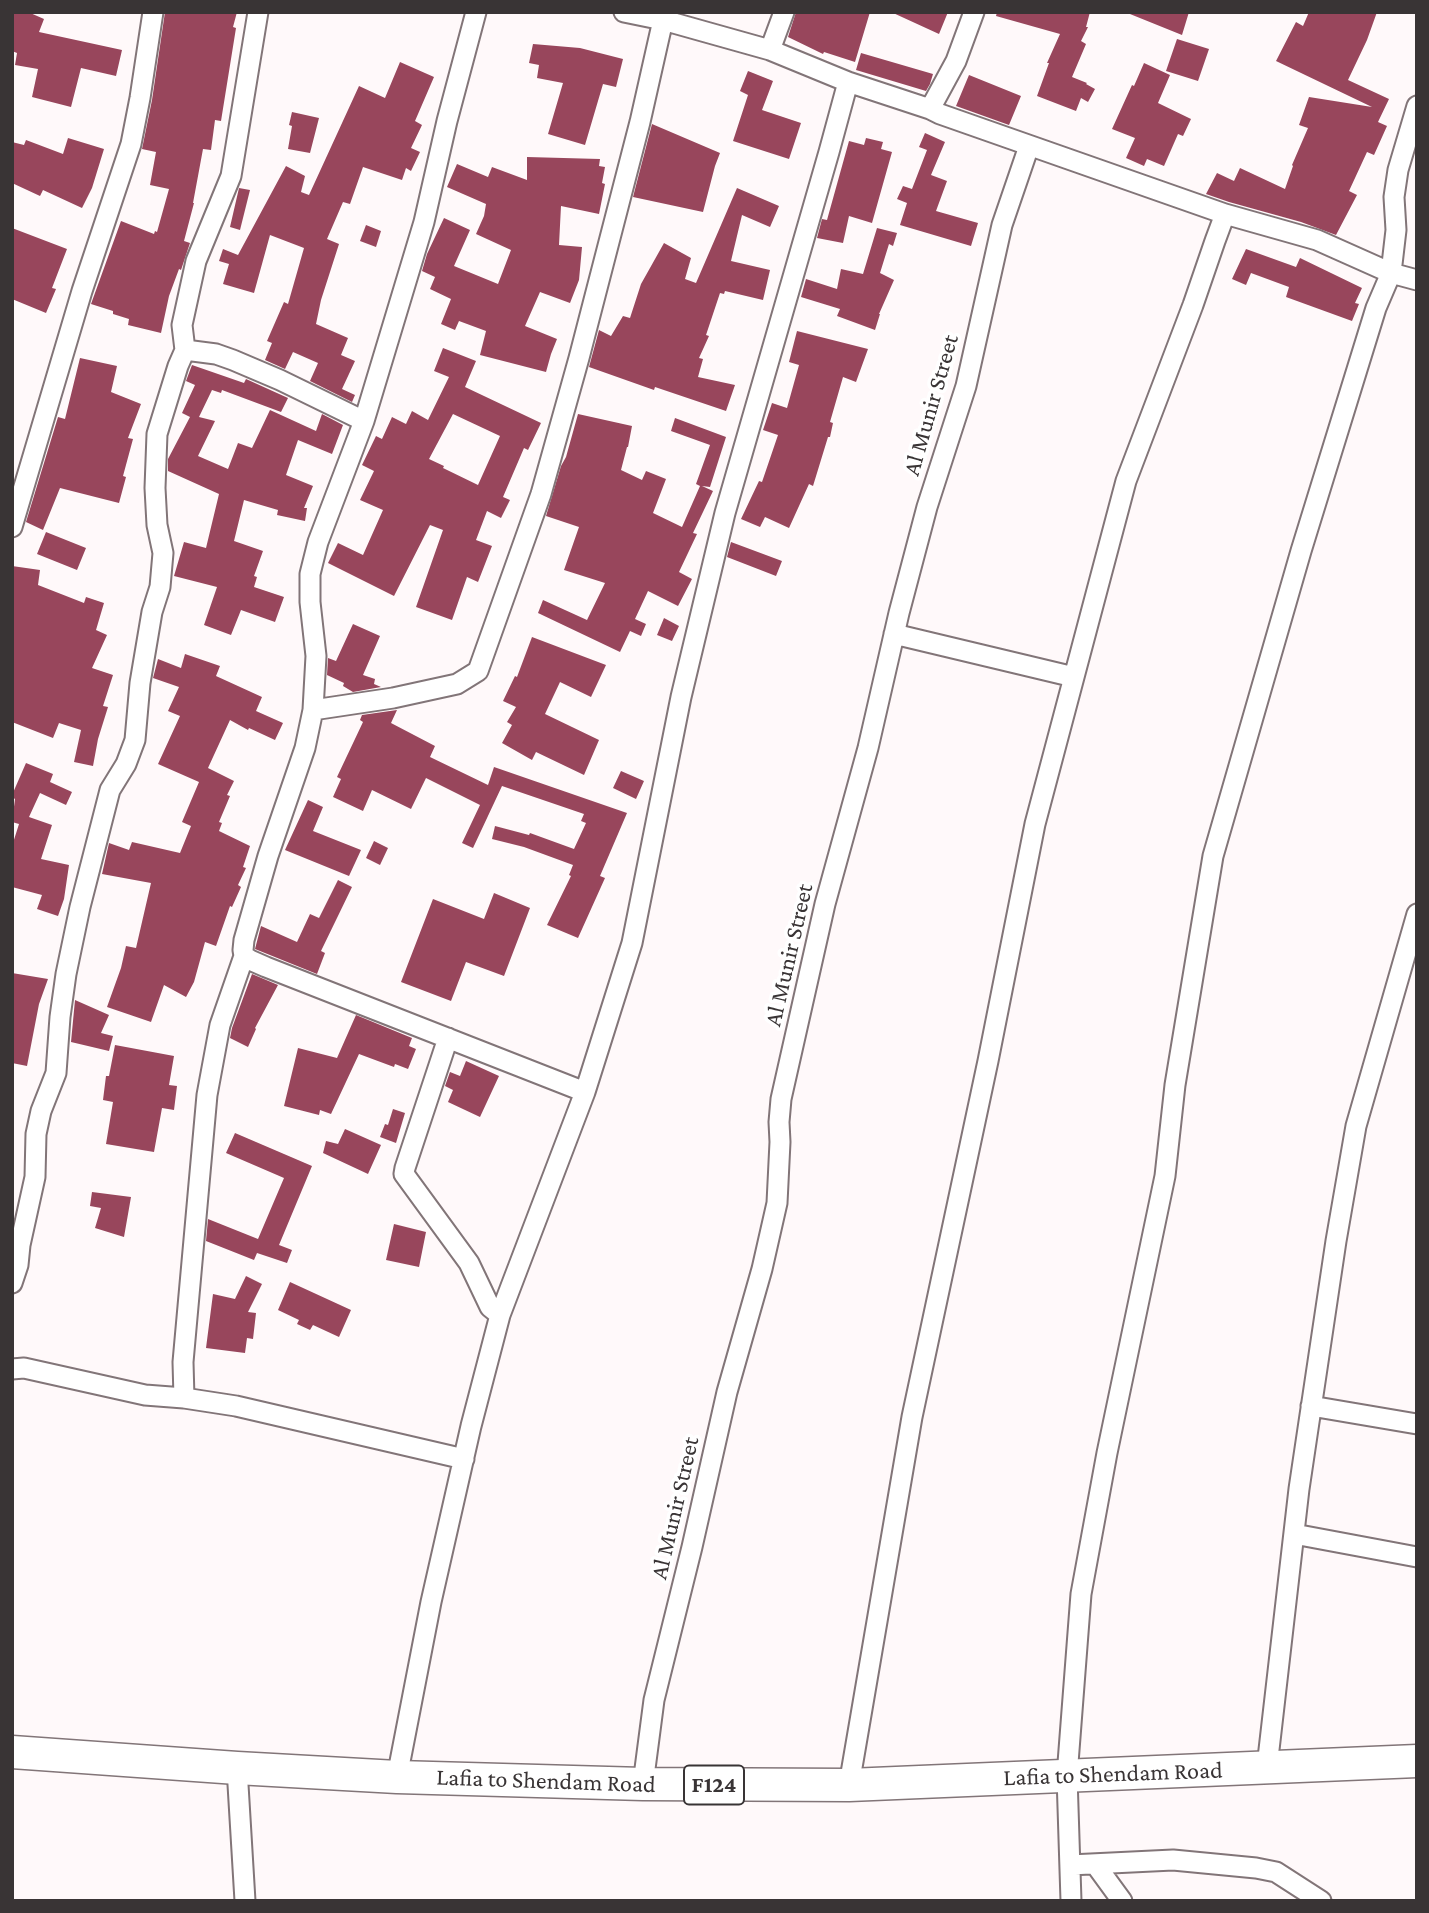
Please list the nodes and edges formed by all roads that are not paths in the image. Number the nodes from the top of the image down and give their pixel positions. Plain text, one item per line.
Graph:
1 (153, 12) edge
2 (258, 12) edge
3 (476, 12) edge
4 (624, 12) edge
5 (785, 12) edge
6 (974, 12) edge
7 (663, 20) junction
8 (770, 50) junction
9 (848, 82) junction
10 (1417, 106) edge
11 (930, 109) junction
12 (1029, 146) junction
13 (1225, 214) junction
14 (1391, 273) junction
15 (1417, 280) edge
16 (185, 350) junction
17 (364, 421) junction
18 (12, 527) edge
19 (894, 635) junction
20 (1074, 677) junction
21 (313, 710) junction
22 (1417, 914) edge
23 (244, 956) junction
24 (447, 1038) junction
25 (585, 1091) junction
26 (12, 1283) edge
27 (500, 1315) junction
28 (12, 1369) edge
29 (184, 1398) junction
30 (1311, 1406) junction
31 (1417, 1424) edge
32 (464, 1459) junction
33 (1294, 1534) junction
34 (1417, 1557) edge
35 (12, 1752) edge
36 (1417, 1762) edge
37 (237, 1768) junction
38 (1267, 1768) junction
39 (1067, 1776) junction
40 (397, 1777) junction
41 (643, 1784) junction
42 (849, 1785) junction
43 (1095, 1864) junction
44 (1070, 1865) junction
45 (245, 1901) edge
46 (1071, 1901) edge
47 (1122, 1901) edge
48 (1321, 1901) edge

1 - 18 street
2 - 16 street
3 - 17 street
4 - 7 street
5 - 8 street
6 - 11 street
7 - 8 street
7 - 21 street
8 - 9 street
9 - 11 street
9 - 25 street
10 - 14 street
11 - 12 street
12 - 13 street
12 - 19 street, Al Munir Street
13 - 14 street
13 - 20 street
14 - 15 street
14 - 39 street
16 - 17 street
16 - 26 street
17 - 21 street
19 - 20 street
19 - 41 street, Al Munir Street
20 - 42 street
21 - 23 street
22 - 30 street
23 - 24 street
23 - 29 street
24 - 25 street
24 - 27 street
25 - 27 street
27 - 32 street
28 - 29 street
29 - 32 street
30 - 31 street
30 - 33 street
32 - 40 street
33 - 34 street
33 - 38 street
35 - 37 main road, Lafia to Shendam Road / F124
36 - 38 main road, Lafia to Shendam Road / F124
37 - 40 main road, Lafia to Shendam Road / F124
37 - 45 street
38 - 39 main road, Lafia to Shendam Road / F124
39 - 42 main road, Lafia to Shendam Road / F124
39 - 44 street
40 - 41 main road, Lafia to Shendam Road / F124
41 - 42 main road, Lafia to Shendam Road / F124
43 - 44 street
43 - 47 street
43 - 48 street
44 - 46 street

